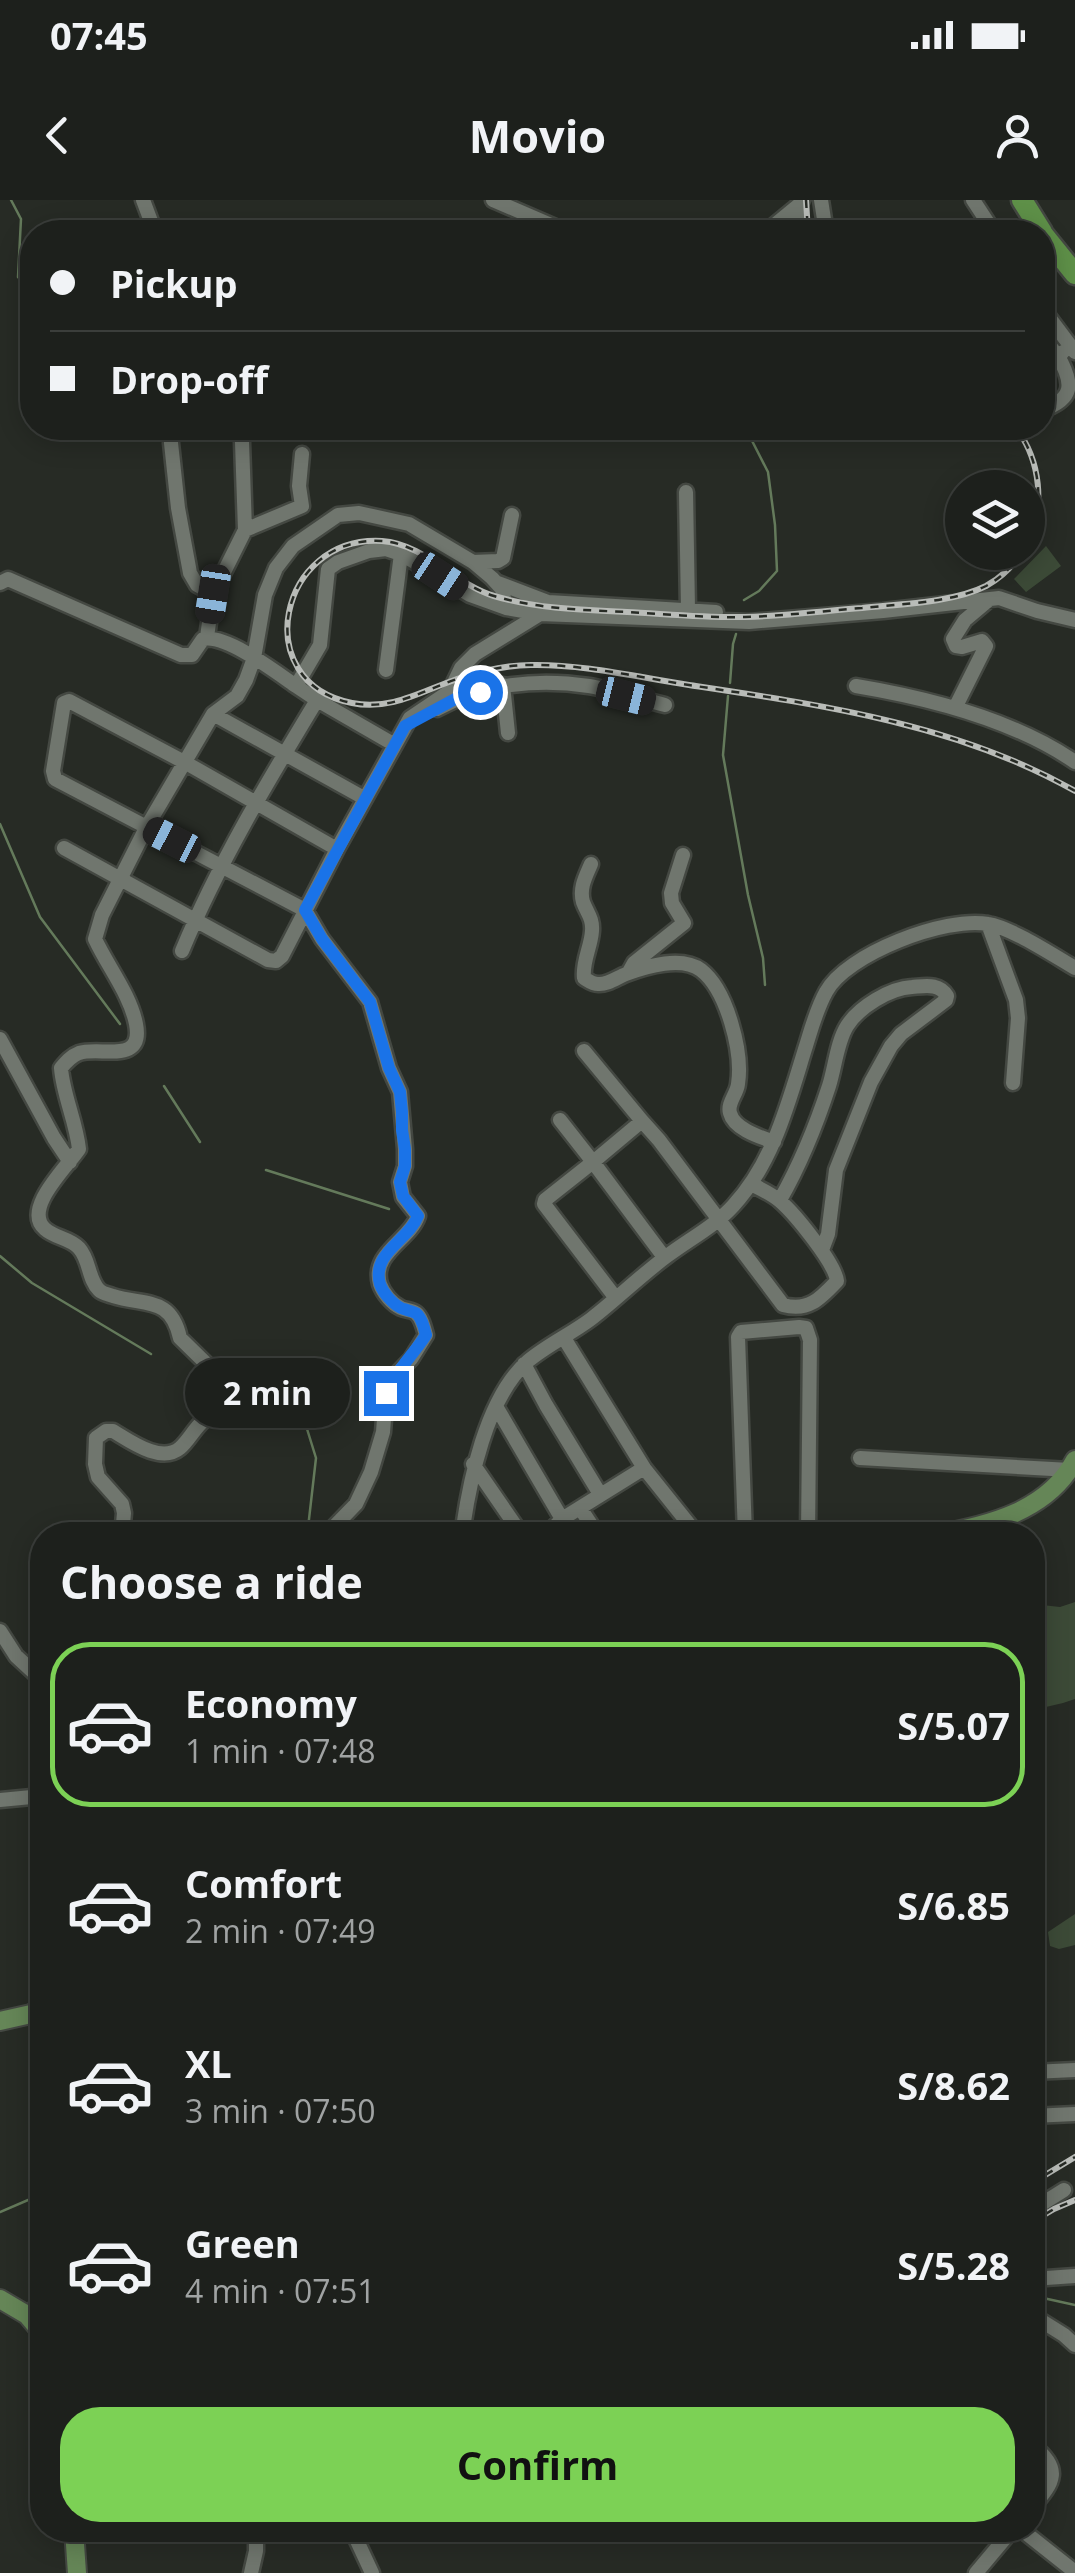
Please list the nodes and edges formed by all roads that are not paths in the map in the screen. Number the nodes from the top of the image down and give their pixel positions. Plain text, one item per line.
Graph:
1 (494, 200) edge
2 (801, 202) edge
3 (540, 220) edge
4 (780, 220) edge
5 (1055, 249) edge
6 (1075, 274) edge
7 (1055, 325) edge
8 (1073, 349) edge
9 (1055, 352) edge
10 (1058, 356) junction
11 (1055, 404) edge
12 (242, 442) dead end
13 (171, 443) dead end
14 (302, 454) dead end
15 (686, 492) dead end
16 (302, 506) junction
17 (512, 515) dead end
18 (331, 518) junction
19 (245, 530) junction
20 (402, 554) junction
21 (474, 562) junction
22 (498, 582) junction
23 (0, 583) edge
24 (213, 594) junction
25 (990, 598) junction
26 (506, 608) junction
27 (716, 612) dead end
28 (540, 614) junction
29 (694, 614) junction
30 (1075, 620) edge
31 (207, 637) junction
32 (254, 658) junction
33 (386, 670) dead end
34 (503, 685) junction
35 (296, 686) junction
36 (856, 686) dead end
37 (317, 700) junction
38 (665, 705) dead end
39 (955, 708) junction
40 (214, 714) junction
41 (405, 726) junction
42 (508, 733) dead end
43 (395, 745) junction
44 (284, 754) junction
45 (1075, 762) edge
46 (186, 763) junction
47 (364, 798) junction
48 (256, 804) junction
49 (146, 828) junction
50 (64, 848) dead end
51 (337, 848) junction
52 (683, 855) dead end
53 (592, 864) dead end
54 (222, 866) junction
55 (120, 878) junction
56 (305, 910) junction
57 (195, 919) junction
58 (988, 924) junction
59 (182, 952) dead end
60 (1075, 968) edge
61 (629, 972) junction
62 (0, 1039) edge
63 (584, 1051) dead end
64 (1013, 1083) dead end
65 (560, 1120) dead end
66 (642, 1121) junction
67 (774, 1142) junction
68 (70, 1162) junction
69 (593, 1162) junction
70 (752, 1184) junction
71 (780, 1200) junction
72 (718, 1220) junction
73 (822, 1250) junction
74 (664, 1258) junction
75 (615, 1297) junction
76 (564, 1338) junction
77 (524, 1364) junction
78 (497, 1408) junction
79 (860, 1458) dead end
80 (474, 1464) junction
81 (1072, 1465) edge
82 (644, 1468) junction
83 (600, 1494) junction
84 (580, 1508) junction
85 (562, 1520) joint
86 (123, 1522) edge
87 (339, 1522) edge
88 (464, 1522) edge
89 (513, 1522) edge
90 (589, 1522) edge
91 (688, 1522) edge
92 (745, 1522) edge
93 (808, 1522) edge
94 (989, 1522) edge
95 (0, 1632) edge
96 (30, 1669) edge
97 (30, 1797) edge
98 (0, 1800) edge
99 (30, 2014) edge
100 (0, 2022) edge
101 (1075, 2070) edge
102 (1045, 2071) edge
103 (1075, 2114) edge
104 (1045, 2115) edge
105 (1064, 2190) dead end
106 (1045, 2202) edge
107 (1075, 2276) edge
108 (1045, 2278) edge
109 (0, 2299) edge
110 (30, 2308) edge
111 (1045, 2323) edge
112 (1075, 2345) edge
113 (1045, 2456) edge
114 (1045, 2490) edge
115 (75, 2542) edge
116 (256, 2542) edge
117 (358, 2542) edge
118 (1002, 2542) edge
119 (1037, 2542) edge
120 (76, 2571) edge
121 (1075, 2572) edge
122 (251, 2573) edge
123 (372, 2573) edge
124 (976, 2573) edge

1 - 3 street
2 - 4 street
5 - 6 highway
7 - 8 street
8 - 10 street
9 - 10 street
10 - 11 street
12 - 19 street
13 - 24 street
14 - 16 street
15 - 29 street
16 - 18 street
16 - 19 street
17 - 21 street
18 - 21 street
18 - 32 street
19 - 24 street
20 - 26 street
20 - 33 street
20 - 35 street
21 - 22 street
22 - 26 street
22 - 29 street
23 - 31 street
24 - 31 street
25 - 29 street
25 - 30 street
25 - 39 street
26 - 28 street
27 - 29 street
28 - 29 street
28 - 41 street
31 - 32 street
32 - 35 street
32 - 40 street
34 - 38 street
34 - 41 street
34 - 42 street
35 - 37 street
36 - 39 street
37 - 43 street
37 - 44 street
39 - 45 street
40 - 44 street
40 - 46 street
41 - 43 street
43 - 47 street
44 - 47 street
44 - 48 street
46 - 48 street
46 - 49 street
46 - 49 street
47 - 51 street
48 - 51 street
48 - 54 street
49 - 54 street
49 - 55 street
50 - 55 street
51 - 56 street
52 - 61 street
53 - 61 street
54 - 56 street
54 - 57 street
55 - 57 street
55 - 68 street
56 - 57 street
56 - 87 street
57 - 59 street
58 - 60 street
58 - 64 street
58 - 67 street
61 - 67 street
62 - 68 street
63 - 66 street
65 - 69 street
66 - 69 street
66 - 72 street
67 - 70 street
68 - 86 street
69 - 74 street
69 - 75 street
70 - 71 street
70 - 72 street
71 - 73 street
71 - 73 street
72 - 73 street
72 - 74 street
74 - 75 street
75 - 76 street
76 - 77 street
76 - 82 street
77 - 78 street
77 - 83 street
78 - 80 street
78 - 85 street
79 - 81 street
80 - 88 street
80 - 89 street
81 - 94 main road
82 - 83 street
82 - 91 street
83 - 84 street
84 - 85 street
84 - 90 street
92 - 93 street
95 - 96 street
97 - 98 street
99 - 100 main road
101 - 102 street
103 - 104 street
105 - 106 street
107 - 108 street
109 - 110 main road
111 - 112 street
113 - 114 street
115 - 120 main road
116 - 122 street
117 - 123 street
118 - 124 street
119 - 121 street

